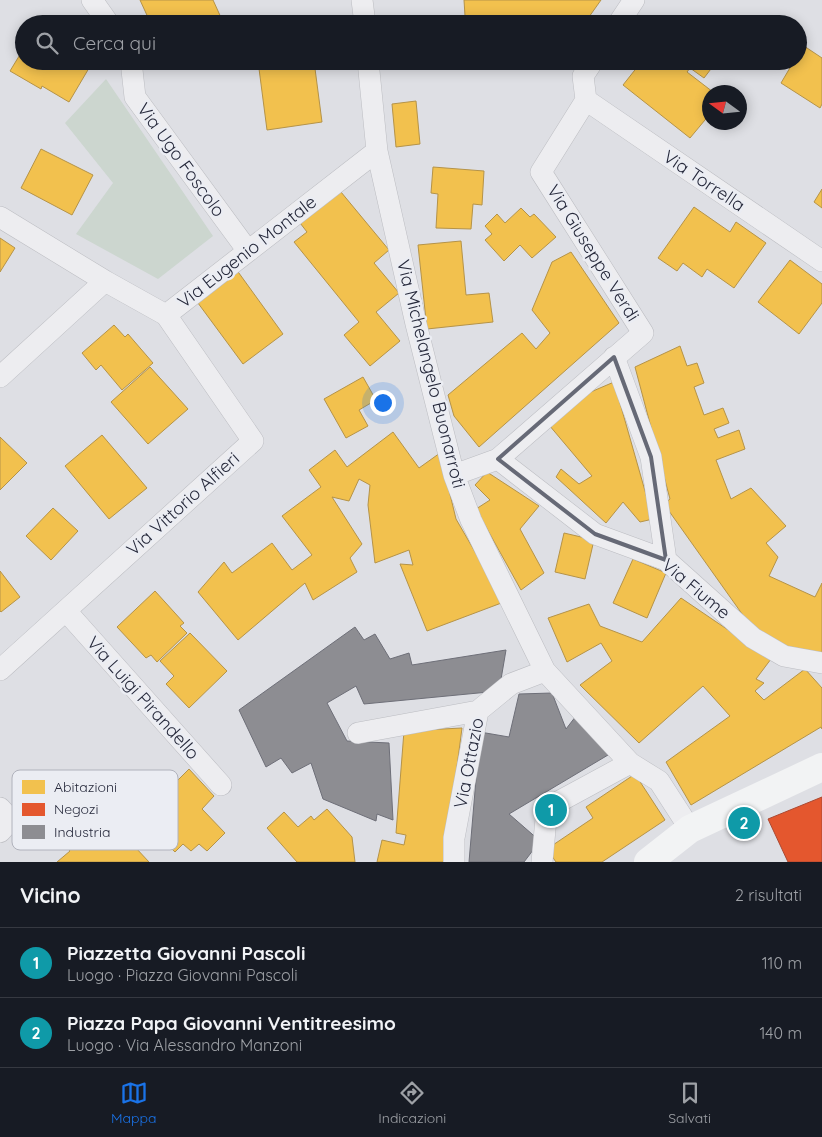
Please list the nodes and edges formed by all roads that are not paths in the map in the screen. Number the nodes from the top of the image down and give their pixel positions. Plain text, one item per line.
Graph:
1 (92, 0) edge
2 (362, 0) edge
3 (634, 0) edge
4 (103, 15) edge
5 (363, 15) edge
6 (624, 15) edge
7 (132, 70) edge
8 (369, 70) edge
9 (587, 70) edge
10 (586, 100) junction
11 (376, 151) junction
12 (0, 217) edge
13 (248, 251) junction
14 (822, 261) edge
15 (105, 281) junction
16 (166, 315) junction
17 (614, 357) junction
18 (0, 377) edge
19 (498, 458) junction
20 (454, 475) junction
21 (666, 560) junction
22 (66, 611) junction
23 (822, 663) edge
24 (0, 670) edge
25 (545, 670) junction
26 (478, 711) junction
27 (358, 733) dead end
28 (630, 762) junction
29 (822, 767) edge
30 (221, 785) dead end
31 (0, 808) edge
32 (690, 829) junction
33 (0, 832) edge
34 (454, 862) edge
35 (542, 862) edge
36 (648, 862) edge

1 - 4 street
2 - 5 street
3 - 6 street
7 - 13 street, Via Ugo Foscolo
8 - 11 street, Via Michelangelo Buonarroti
9 - 10 street
10 - 14 street, Via Torrella
10 - 17 street, Via Giuseppe Verdi
11 - 13 street, Via Eugenio Montale
11 - 20 street, Via Michelangelo Buonarroti
12 - 15 street, Via Eugenio Montale
13 - 16 street, Via Eugenio Montale
15 - 16 street, Via Eugenio Montale
15 - 18 street
16 - 22 street, Via Vittorio Alfieri
17 - 19 street
17 - 21 street
19 - 20 street
19 - 21 street, Via Fiume
20 - 25 street, Via Michelangelo Buonarroti
21 - 23 street, Via Fiume
22 - 24 street, Via Vittorio Alfieri
22 - 30 street, Via Luigi Pirandello
25 - 26 street, Via Ottazio
25 - 28 street, Via Michelangelo Buonarroti
26 - 27 street
26 - 34 street, Via Ottazio
28 - 32 street, Via Michelangelo Buonarroti
28 - 35 street
29 - 32 main road
31 - 33 street
32 - 36 main road

